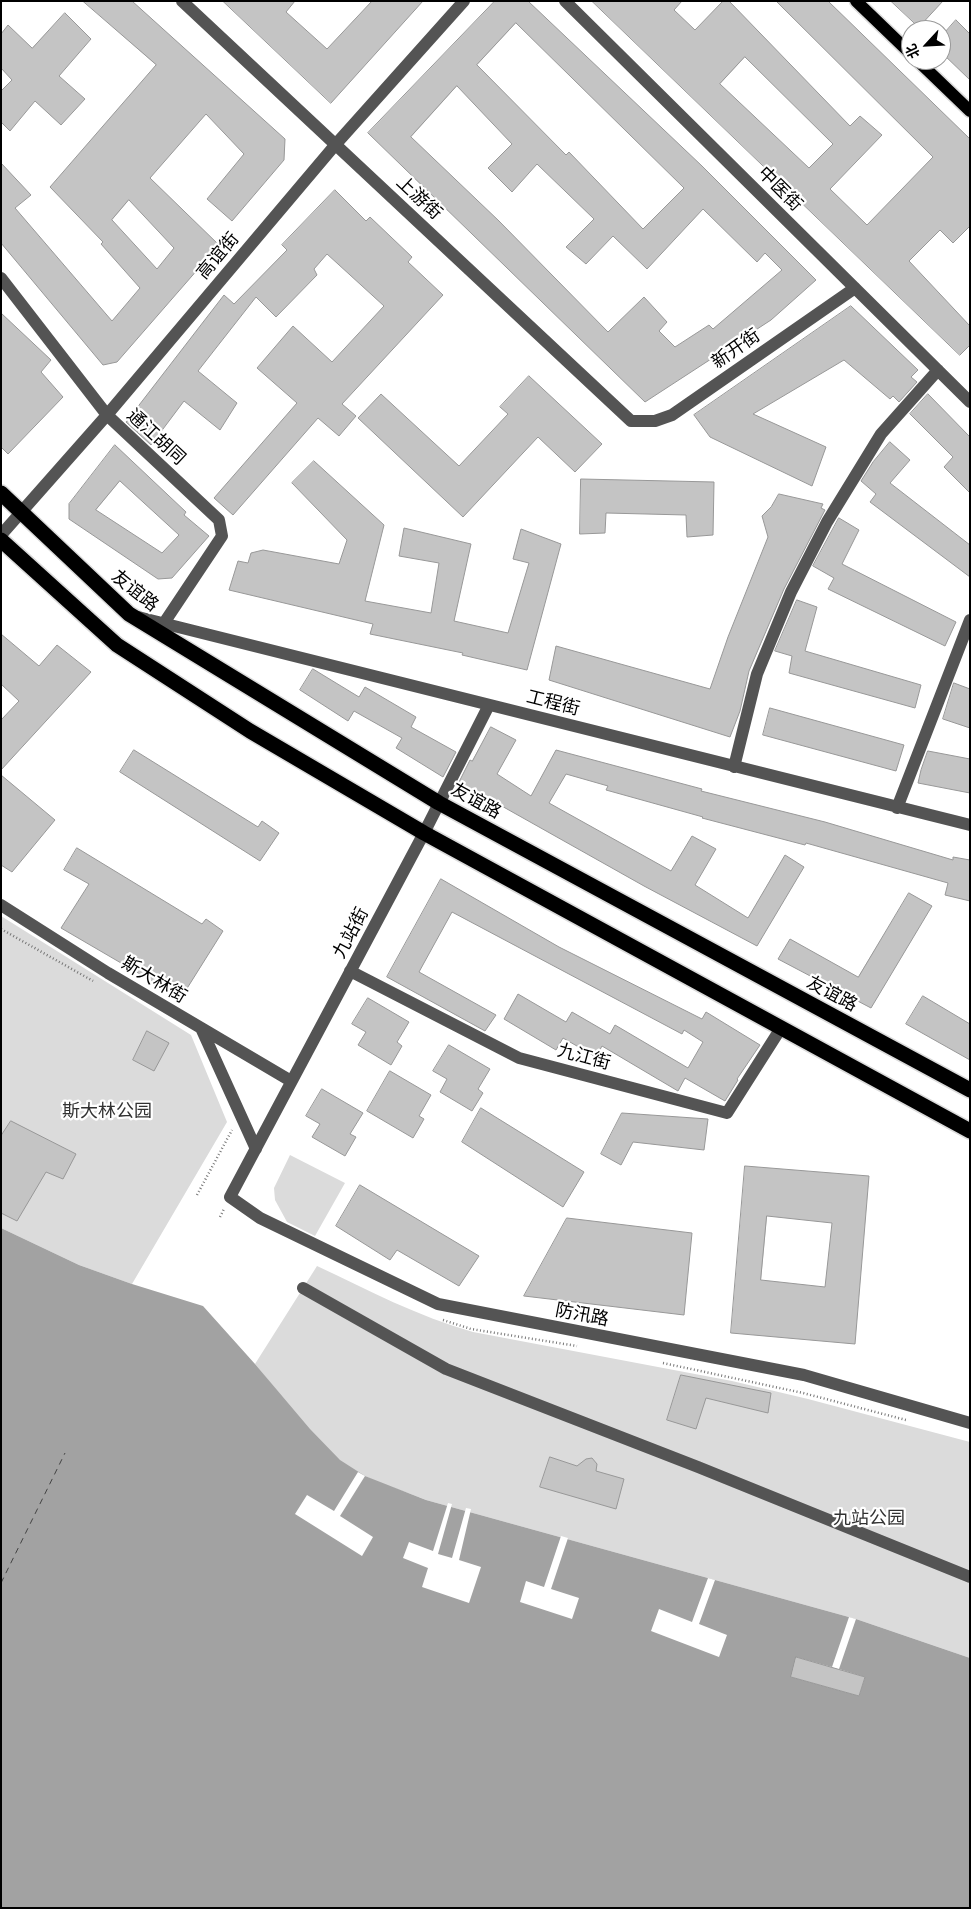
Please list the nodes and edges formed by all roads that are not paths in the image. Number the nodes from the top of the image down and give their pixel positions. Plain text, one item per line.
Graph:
1 (182, 1) edge
2 (464, 1) edge
3 (565, 1) edge
4 (856, 1) edge
5 (901, 44) edge
6 (927, 70) edge
7 (970, 111) edge
8 (336, 144) junction
9 (1, 278) edge
10 (856, 288) junction
11 (938, 370) junction
12 (970, 402) edge
13 (107, 415) junction
14 (630, 421) joint
15 (1, 493) edge
16 (22, 512) junction
17 (1, 534) edge
18 (1, 540) edge
19 (128, 614) junction
20 (970, 620) edge
21 (164, 623) junction
22 (489, 705) junction
23 (734, 767) junction
24 (439, 803) junction
25 (897, 808) junction
26 (970, 825) edge
27 (424, 833) junction
28 (1, 905) edge
29 (350, 971) junction
30 (201, 1028) junction
31 (781, 1028) junction
32 (291, 1081) junction
33 (970, 1090) edge
34 (970, 1131) edge
35 (256, 1149) junction
36 (242, 1176) joint
37 (303, 1288) dead end
38 (970, 1423) edge
39 (970, 1578) edge

1 - 8 street, 上游街
2 - 8 street, 高谊街
3 - 10 street, 中医街
4 - 5 main road
6 - 7 main road
8 - 13 street, 高谊街
8 - 14 street, 上游街
9 - 13 street, 通江胡同
10 - 11 street, 中医街
10 - 14 street, 新开街
11 - 12 street, 中医街
11 - 23 street
13 - 16 street, 高谊街
13 - 21 street, 通江胡同
15 - 16 highway, 友谊路
16 - 17 street, 高谊街
16 - 19 highway, 友谊路
18 - 27 highway
19 - 21 street, 工程街
19 - 24 highway, 友谊路
20 - 25 street
21 - 22 street, 工程街
22 - 23 street, 工程街
22 - 24 street, 九站街
23 - 25 street, 工程街
24 - 27 street, 九站街
24 - 33 highway, 友谊路
25 - 26 street, 工程街
27 - 29 street, 九站街
27 - 31 highway
28 - 30 street, 斯大林街
29 - 31 street, 九江街
29 - 32 street, 九站街
30 - 32 street, 斯大林街
30 - 35 street
31 - 34 highway
32 - 35 street, 九站街
35 - 36 street, 九站街
36 - 38 street, 防汛路
37 - 39 street

